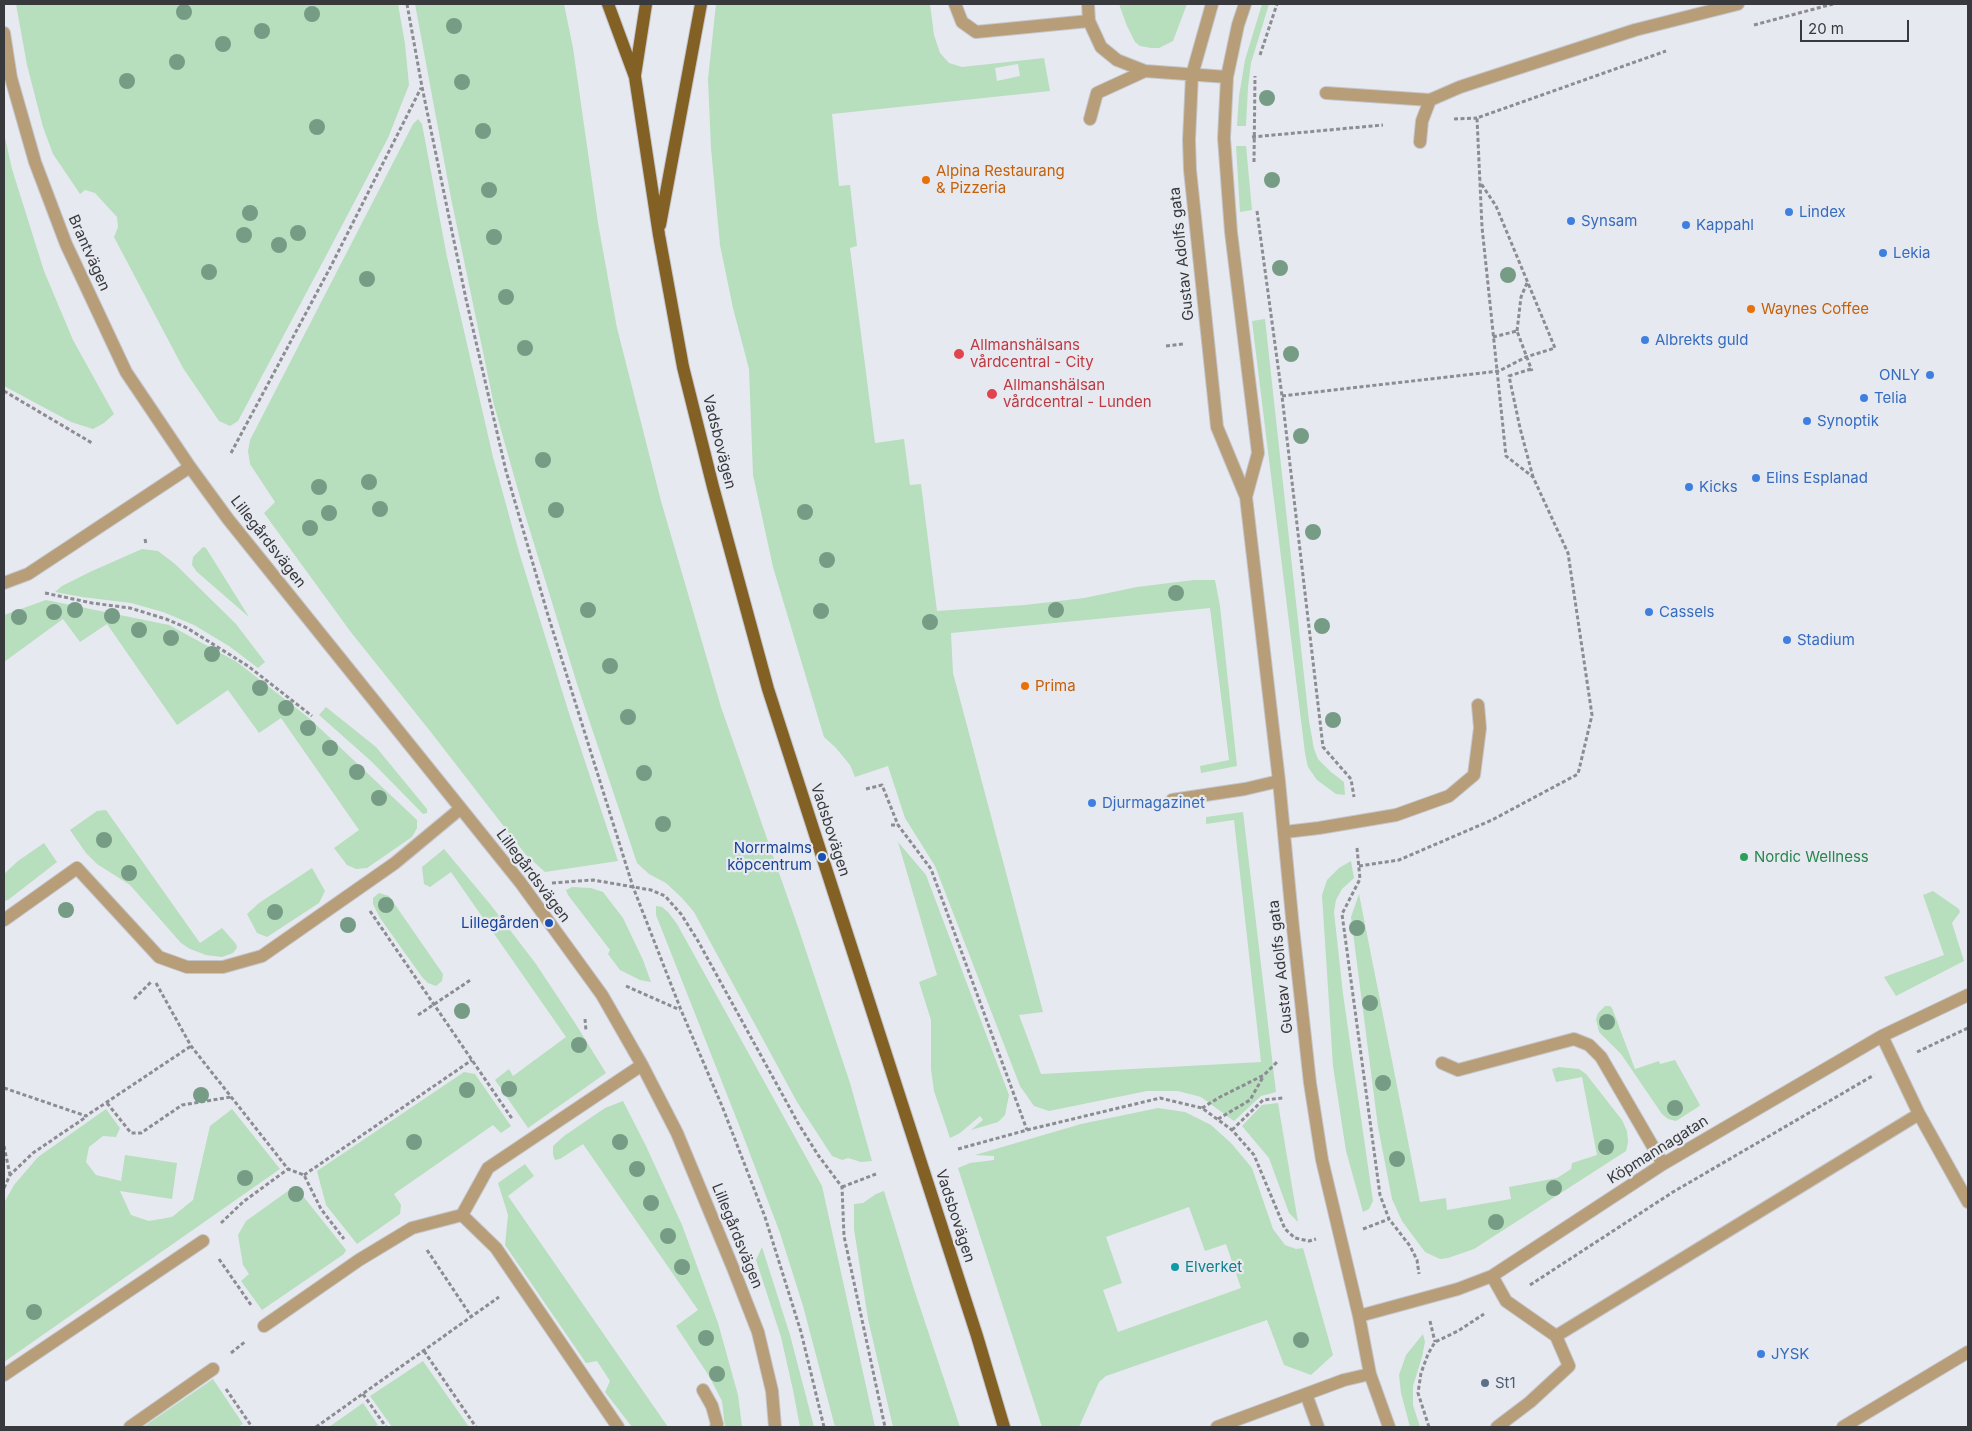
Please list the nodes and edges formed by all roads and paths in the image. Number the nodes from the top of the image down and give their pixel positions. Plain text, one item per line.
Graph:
1 (407, 4) edge
2 (608, 4) edge
3 (646, 4) edge
4 (702, 4) edge
5 (955, 4) edge
6 (1088, 4) edge
7 (1212, 4) edge
8 (1246, 4) edge
9 (1277, 4) edge
10 (1738, 4) edge
11 (1833, 4) edge
12 (1089, 21) junction
13 (1751, 26) dead end
14 (4, 33) edge
15 (1669, 50) dead end
16 (1259, 59) dead end
17 (1256, 68) dead end
18 (1145, 71) junction
19 (1192, 75) junction
20 (1227, 76) junction
21 (635, 77) junction
22 (422, 87) junction
23 (1326, 93) dead end
24 (1430, 100) junction
25 (1477, 118) junction
26 (1090, 119) dead end
27 (1422, 121) junction
28 (1244, 137) dead end
29 (1253, 137) junction
30 (1420, 142) dead end
31 (1254, 163) dead end
32 (1480, 182) junction
33 (1257, 210) dead end
34 (659, 235) junction
35 (1528, 282) junction
36 (1517, 331) junction
37 (1494, 337) junction
38 (1184, 344) dead end
39 (1166, 346) dead end
40 (1526, 357) junction
41 (1498, 371) junction
42 (4, 391) edge
43 (1282, 396) junction
44 (92, 443) dead end
45 (232, 453) dead end
46 (190, 467) junction
47 (1533, 478) junction
48 (1246, 497) junction
49 (145, 539) dead end
50 (146, 544) dead end
51 (4, 583) edge
52 (44, 593) dead end
53 (1478, 705) dead end
54 (312, 716) dead end
55 (1279, 781) junction
56 (866, 789) dead end
57 (1354, 795) dead end
58 (1172, 800) dead end
59 (460, 809) junction
60 (891, 825) dead end
61 (898, 825) junction
62 (1285, 832) junction
63 (1358, 859) dead end
64 (1359, 866) junction
65 (548, 883) dead end
66 (633, 887) junction
67 (355, 890) junction
68 (4, 920) edge
69 (154, 979) dead end
70 (472, 979) dead end
71 (622, 984) dead end
72 (1968, 995) edge
73 (434, 1004) junction
74 (680, 1010) junction
75 (418, 1015) dead end
76 (1968, 1028) edge
77 (1882, 1036) junction
78 (191, 1046) junction
79 (472, 1060) junction
80 (1278, 1061) dead end
81 (1895, 1062) junction
82 (1442, 1063) dead end
83 (642, 1066) junction
84 (1264, 1076) junction
85 (4, 1088) edge
86 (231, 1097) junction
87 (1283, 1098) dead end
88 (1250, 1100) junction
89 (106, 1103) junction
90 (1202, 1108) junction
91 (1255, 1108) junction
92 (1919, 1114) junction
93 (86, 1116) junction
94 (1218, 1119) junction
95 (1027, 1130) junction
96 (1232, 1130) junction
97 (528, 1141) junction
98 (4, 1146) edge
99 (958, 1149) dead end
100 (1663, 1164) junction
101 (288, 1169) junction
102 (876, 1174) dead end
103 (10, 1175) junction
104 (304, 1175) junction
105 (842, 1187) junction
106 (4, 1188) edge
107 (1968, 1202) edge
108 (462, 1215) junction
109 (1389, 1219) junction
110 (412, 1228) junction
111 (1371, 1228) dead end
112 (1314, 1240) dead end
113 (203, 1241) junction
114 (359, 1260) junction
115 (1417, 1268) dead end
116 (1492, 1276) junction
117 (519, 1283) junction
118 (1506, 1300) junction
119 (471, 1316) junction
120 (1359, 1316) junction
121 (264, 1326) junction
122 (1431, 1326) dead end
123 (1556, 1336) junction
124 (1435, 1342) junction
125 (424, 1351) junction
126 (1968, 1352) edge
127 (213, 1369) junction
128 (1370, 1374) junction
129 (4, 1375) edge
130 (703, 1390) dead end
131 (363, 1394) junction
132 (1306, 1394) junction
133 (251, 1426) edge
134 (130, 1427) edge
135 (246, 1427) edge
136 (316, 1427) edge
137 (386, 1427) edge
138 (476, 1427) edge
139 (618, 1427) edge
140 (716, 1427) edge
141 (775, 1427) edge
142 (824, 1427) edge
143 (885, 1427) edge
144 (1004, 1427) edge
145 (1217, 1427) edge
146 (1318, 1427) edge
147 (1389, 1427) edge
148 (1429, 1427) edge
149 (1497, 1427) edge
150 (1843, 1427) edge

1 - 22 path
2 - 21 main road, Vadsbovägen
3 - 21 main road, Vadsbovägen
4 - 34 main road, Vadsbovägen
5 - 12 street
6 - 12 street
7 - 19 street, Gustav Adolfs gata
8 - 20 street, Gustav Adolfs gata
9 - 16 path
10 - 24 street
11 - 13 path
12 - 18 street
14 - 46 street, Brantvägen
15 - 25 path
17 - 29 path
18 - 19 street
18 - 26 street
19 - 20 street
19 - 48 street, Gustav Adolfs gata
20 - 48 street, Gustav Adolfs gata
21 - 34 main road, Vadsbovägen
22 - 45 path
22 - 66 path
23 - 24 street
24 - 27 street
25 - 27 path
25 - 32 path
27 - 29 path
27 - 30 street
28 - 29 path
29 - 31 path
32 - 35 path
32 - 37 path
33 - 43 path
34 - 144 main road, Vadsbovägen
35 - 36 path
35 - 40 path
36 - 37 path
36 - 40 path
37 - 41 path
38 - 39 path
40 - 41 path
40 - 47 path
41 - 43 path
41 - 47 path
42 - 44 path
43 - 57 path
46 - 51 street
46 - 59 street, Lillegårdsvägen
47 - 64 path
48 - 55 street, Gustav Adolfs gata
49 - 50 path
52 - 54 path
53 - 62 street
55 - 58 street
55 - 62 street, Gustav Adolfs gata
56 - 61 path
59 - 67 street
59 - 83 street, Lillegårdsvägen
60 - 61 path
61 - 95 path
62 - 120 street, Gustav Adolfs gata
63 - 64 path
64 - 109 path
65 - 66 path
66 - 74 path
66 - 105 path
67 - 68 street
67 - 73 path
69 - 78 path
70 - 73 path
71 - 74 path
72 - 77 street, Köpmannagatan
73 - 75 path
73 - 79 path
74 - 142 path
76 - 81 path
77 - 81 street
77 - 100 street, Köpmannagatan
78 - 86 path
78 - 89 path
79 - 97 path
79 - 104 path
80 - 84 path
81 - 92 street
81 - 118 path
82 - 100 street
83 - 97 street
83 - 141 street, Lillegårdsvägen
84 - 88 path
84 - 90 path
85 - 93 path
86 - 89 path
86 - 101 path
87 - 91 path
88 - 91 path
88 - 94 path
89 - 93 path
90 - 94 path
90 - 95 path
91 - 96 path
92 - 107 street
92 - 123 street
93 - 103 path
94 - 96 path
95 - 99 path
96 - 112 path
97 - 108 street
98 - 103 path
100 - 116 street, Köpmannagatan
101 - 104 path
101 - 113 path
102 - 105 path
103 - 106 path
104 - 114 path
105 - 143 path
108 - 110 street
108 - 117 street
109 - 111 path
109 - 115 path
110 - 114 street
110 - 119 path
113 - 121 path
113 - 129 street
114 - 121 street
116 - 118 street
116 - 120 street, Köpmannagatan
117 - 119 path
117 - 139 street
118 - 123 street
118 - 124 path
119 - 125 path
120 - 128 street, Gustav Adolfs gata
121 - 127 path
122 - 124 path
123 - 149 street
124 - 148 path
125 - 131 path
125 - 138 path
126 - 150 street
127 - 133 path
127 - 134 street
128 - 132 street
128 - 147 street, Gustav Adolfs gata
130 - 140 street
131 - 136 path
131 - 137 path
132 - 145 street
132 - 146 street
133 - 135 path

